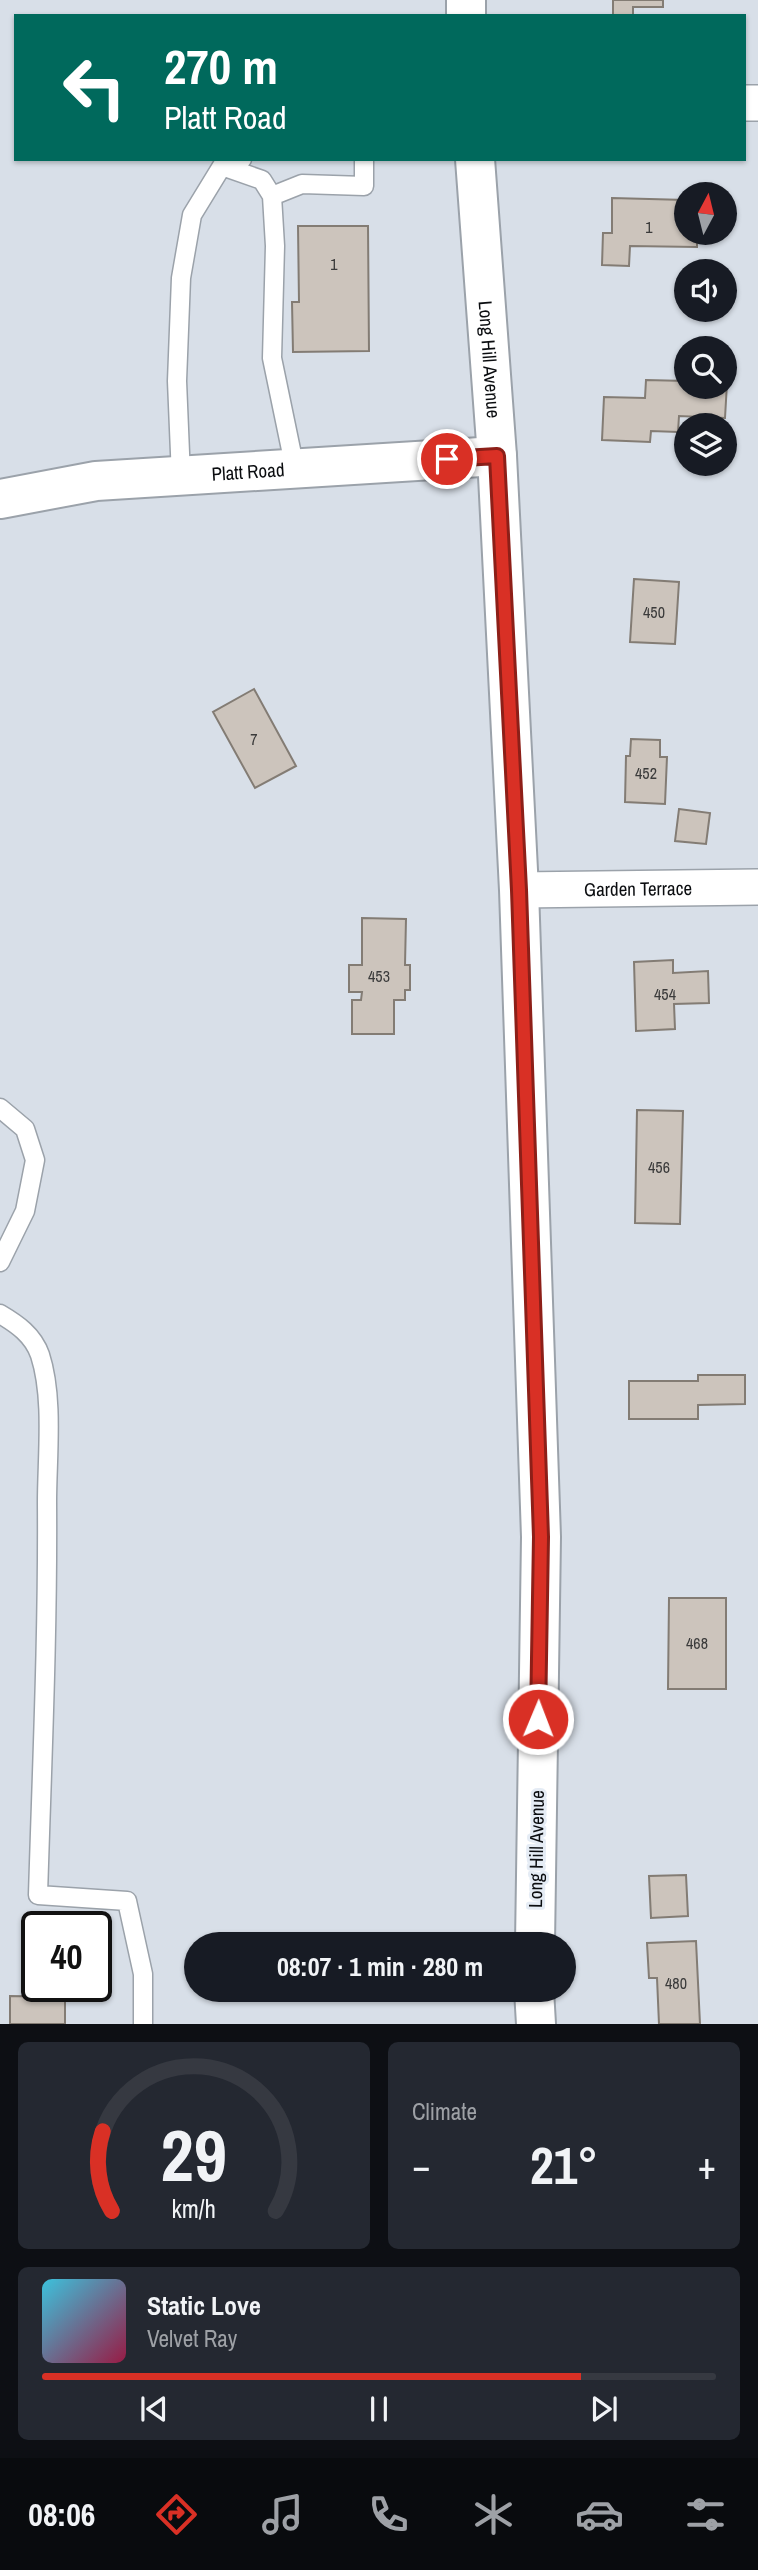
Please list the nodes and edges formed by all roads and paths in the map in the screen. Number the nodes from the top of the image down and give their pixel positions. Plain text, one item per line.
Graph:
1 (236, 161) edge
2 (364, 161) edge
3 (475, 161) edge
4 (222, 166) junction
5 (272, 196) junction
6 (497, 456) junction
7 (295, 469) junction
8 (181, 477) junction
9 (0, 499) edge
10 (758, 887) edge
11 (519, 890) junction
12 (0, 1108) edge
13 (0, 1262) edge
14 (0, 1314) edge
15 (535, 1932) edge
16 (535, 2002) edge
17 (143, 2024) edge
18 (536, 2024) edge

1 - 4 lane
2 - 5 lane
3 - 6 street, Long Hill Avenue
4 - 5 lane
4 - 8 lane
5 - 7 lane
6 - 7 street, Platt Road
6 - 11 street, Long Hill Avenue
7 - 8 street, Platt Road
8 - 9 street, Platt Road
10 - 11 street, Garden Terrace
11 - 15 street, Long Hill Avenue
12 - 13 lane
14 - 17 lane
16 - 18 street

